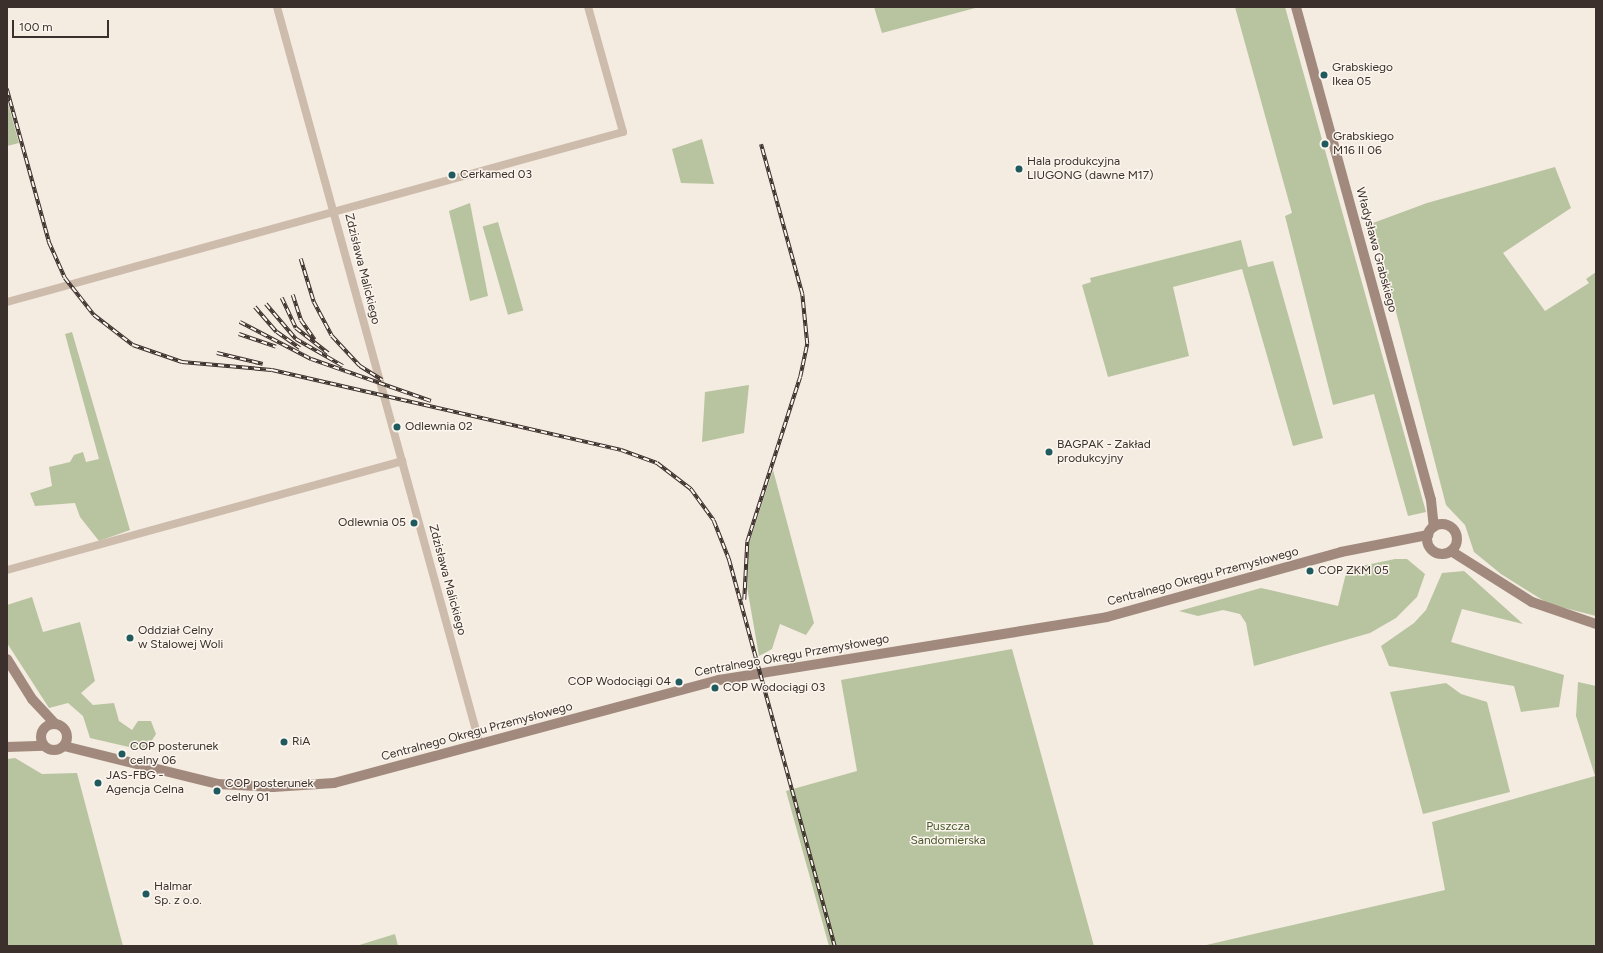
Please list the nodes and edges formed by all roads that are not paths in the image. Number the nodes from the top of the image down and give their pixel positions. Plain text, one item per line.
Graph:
1 (277, 7) edge
2 (588, 7) edge
3 (1296, 7) edge
4 (333, 212) junction
5 (7, 302) edge
6 (402, 461) junction
7 (1438, 526) junction
8 (1428, 540) junction
9 (1454, 548) junction
10 (7, 570) edge
11 (1596, 624) edge
12 (7, 659) edge
13 (32, 699) junction
14 (54, 723) junction
15 (42, 731) junction
16 (68, 735) junction
17 (480, 745) junction
18 (44, 746) junction
19 (64, 746) junction
20 (7, 747) edge
21 (97, 752) junction

1 - 4 street
2 - 4 street, Zdzisława Malickiego
3 - 7 street, Władysława Grabskiego
4 - 5 street
4 - 6 street, Zdzisława Malickiego
6 - 10 street
6 - 17 street, Zdzisława Malickiego
7 - 8 street
7 - 9 street
8 - 9 street
8 - 17 street, Centralnego Okręgu Przemysłowego
9 - 11 street
12 - 13 street
13 - 14 street
13 - 15 street
14 - 15 street
14 - 16 street
15 - 18 street
15 - 20 street
16 - 19 street
16 - 21 street, Centralnego Okręgu Przemysłowego
17 - 21 street, Centralnego Okręgu Przemysłowego
18 - 19 street
18 - 20 street
19 - 21 street, Centralnego Okręgu Przemysłowego

